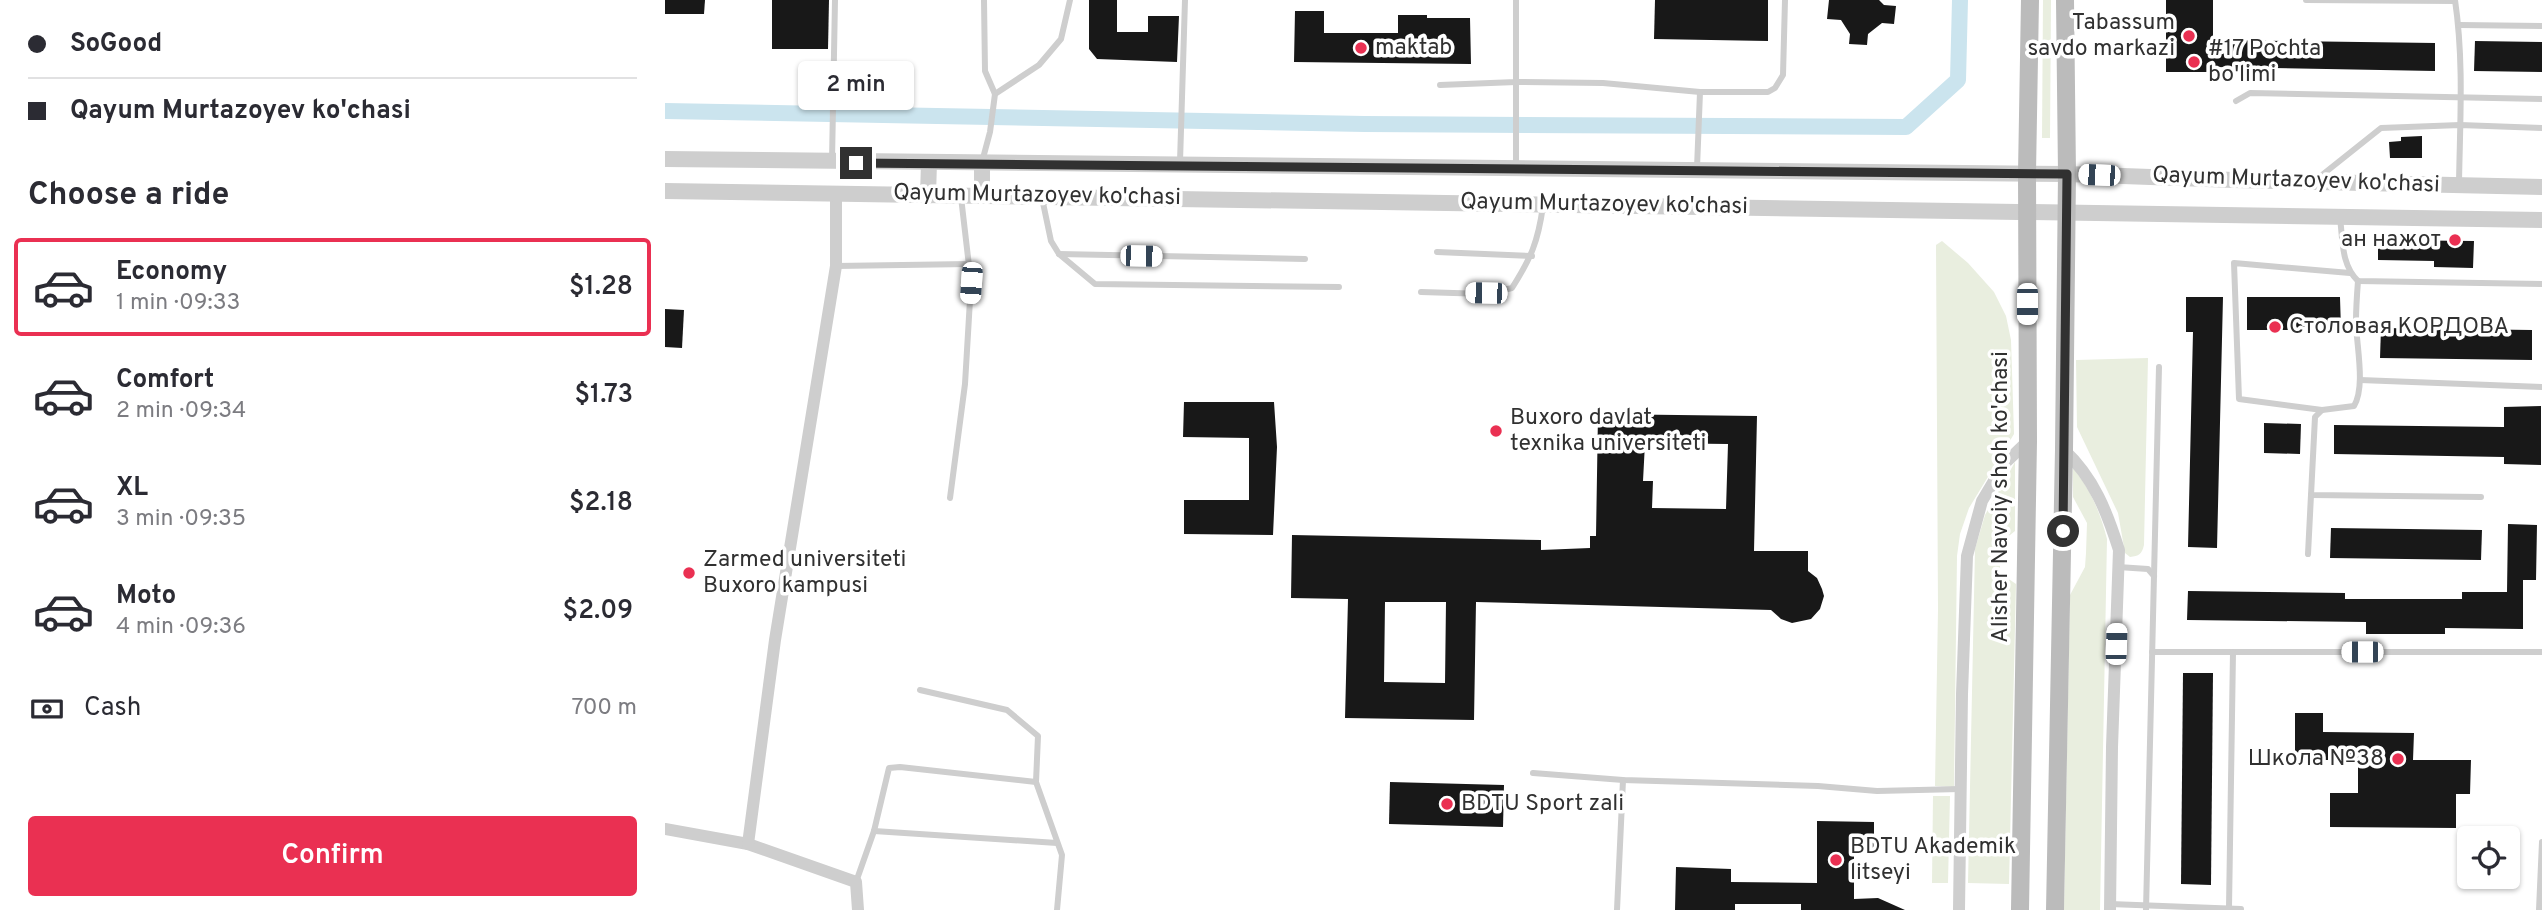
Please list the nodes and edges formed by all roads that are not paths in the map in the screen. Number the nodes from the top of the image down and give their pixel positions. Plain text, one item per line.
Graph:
1 (835, 0) edge
2 (984, 0) edge
3 (1070, 0) edge
4 (1185, 0) edge
5 (1516, 0) edge
6 (1785, 0) edge
7 (2030, 0) edge
8 (2065, 0) edge
9 (2306, 0) edge
10 (2455, 1) edge
11 (2459, 25) junction
12 (2542, 26) edge
13 (1516, 82) junction
14 (1440, 85) dead end
15 (1700, 92) junction
16 (995, 94) junction
17 (2461, 96) junction
18 (2542, 99) edge
19 (2237, 101) dead end
20 (2460, 125) junction
21 (2542, 128) edge
22 (1181, 157) junction
23 (665, 159) edge
24 (929, 162) junction
25 (832, 163) junction
26 (982, 163) junction
27 (1516, 169) junction
28 (1697, 170) junction
29 (2027, 173) junction
30 (2067, 174) junction
31 (2313, 182) junction
32 (2459, 185) junction
33 (2542, 187) edge
34 (665, 191) edge
35 (836, 193) junction
36 (928, 196) junction
37 (960, 196) junction
38 (982, 196) junction
39 (1042, 197) junction
40 (1543, 204) junction
41 (2027, 212) junction
42 (2067, 212) junction
43 (2340, 216) junction
44 (2542, 220) edge
45 (1437, 252) dead end
46 (1059, 254) junction
47 (1532, 256) junction
48 (1305, 259) dead end
49 (969, 264) junction
50 (837, 266) junction
51 (2350, 273) junction
52 (2358, 281) junction
53 (2542, 284) edge
54 (1339, 287) dead end
55 (1421, 292) dead end
56 (2159, 366) dead end
57 (2360, 380) junction
58 (2542, 387) edge
59 (2322, 410) junction
60 (2028, 441) junction
61 (2064, 450) junction
62 (2311, 495) junction
63 (950, 498) dead end
64 (2481, 498) dead end
65 (2308, 554) dead end
66 (2118, 567) junction
67 (2154, 576) junction
68 (2152, 652) junction
69 (2233, 652) junction
70 (2542, 652) edge
71 (920, 690) dead end
72 (1533, 773) dead end
73 (1623, 780) junction
74 (1036, 782) junction
75 (1960, 789) junction
76 (665, 829) edge
77 (874, 831) junction
78 (2542, 842) edge
79 (1057, 843) junction
80 (748, 844) junction
81 (856, 882) junction
82 (2110, 907) edge
83 (2146, 908) edge
84 (2229, 908) junction
85 (2241, 909) edge
86 (858, 910) edge
87 (1057, 910) edge
88 (1617, 910) edge
89 (1958, 910) edge
90 (2020, 910) edge
91 (2055, 910) edge
92 (2539, 910) edge

1 - 25 lane
2 - 16 lane
3 - 16 lane
4 - 22 lane
5 - 13 lane
6 - 15 lane
7 - 29 main road, Alisher Navoiy shoh ko'chasi
8 - 30 main road
9 - 10 lane
10 - 11 lane
11 - 12 lane
11 - 17 lane
13 - 14 lane
13 - 15 lane
13 - 27 lane
15 - 28 lane
16 - 26 lane
17 - 18 lane
17 - 19 lane
17 - 20 lane
20 - 21 lane
20 - 31 lane
20 - 32 lane
22 - 26 street, Qayum Murtazoyev ko'chasi
22 - 27 street, Qayum Murtazoyev ko'chasi
23 - 25 street, Qayum Murtazoyev ko'chasi
24 - 25 street, Qayum Murtazoyev ko'chasi
24 - 26 street, Qayum Murtazoyev ko'chasi
24 - 36 street
26 - 38 street
27 - 28 street, Qayum Murtazoyev ko'chasi
28 - 29 street, Qayum Murtazoyev ko'chasi
29 - 30 street, Qayum Murtazoyev ko'chasi
29 - 41 main road, Alisher Navoiy shoh ko'chasi
30 - 31 street, Qayum Murtazoyev ko'chasi
30 - 42 main road
31 - 32 street, Qayum Murtazoyev ko'chasi
32 - 33 street, Qayum Murtazoyev ko'chasi
34 - 35 street, Qayum Murtazoyev ko'chasi
35 - 36 street, Qayum Murtazoyev ko'chasi
35 - 50 street
36 - 37 street, Qayum Murtazoyev ko'chasi
37 - 38 street, Qayum Murtazoyev ko'chasi
37 - 49 lane
38 - 39 street, Qayum Murtazoyev ko'chasi
39 - 40 street, Qayum Murtazoyev ko'chasi
39 - 46 lane
40 - 41 street, Qayum Murtazoyev ko'chasi
40 - 47 lane
41 - 42 street, Qayum Murtazoyev ko'chasi
41 - 60 main road, Alisher Navoiy shoh ko'chasi
42 - 43 street, Qayum Murtazoyev ko'chasi
42 - 61 main road
43 - 44 street, Qayum Murtazoyev ko'chasi
43 - 51 lane
45 - 47 lane
46 - 48 lane
46 - 54 lane
47 - 55 lane
49 - 50 lane
49 - 63 lane
50 - 80 street
51 - 52 lane
51 - 59 lane
52 - 53 lane
52 - 57 lane
56 - 67 lane
57 - 58 lane
57 - 59 lane
59 - 62 lane
60 - 75 street
60 - 90 main road, Alisher Navoiy shoh ko'chasi
61 - 66 street
61 - 91 main road
62 - 64 lane
62 - 65 lane
66 - 67 lane
66 - 82 street
67 - 68 lane
68 - 69 lane
68 - 83 lane
69 - 70 lane
69 - 84 lane
71 - 74 lane
72 - 73 lane
73 - 75 lane
73 - 88 lane
74 - 77 lane
74 - 79 lane
75 - 89 street
76 - 80 street
77 - 79 lane
77 - 81 lane
78 - 92 lane
79 - 87 lane
80 - 81 street
81 - 86 street
82 - 83 lane
83 - 84 lane
84 - 85 lane

